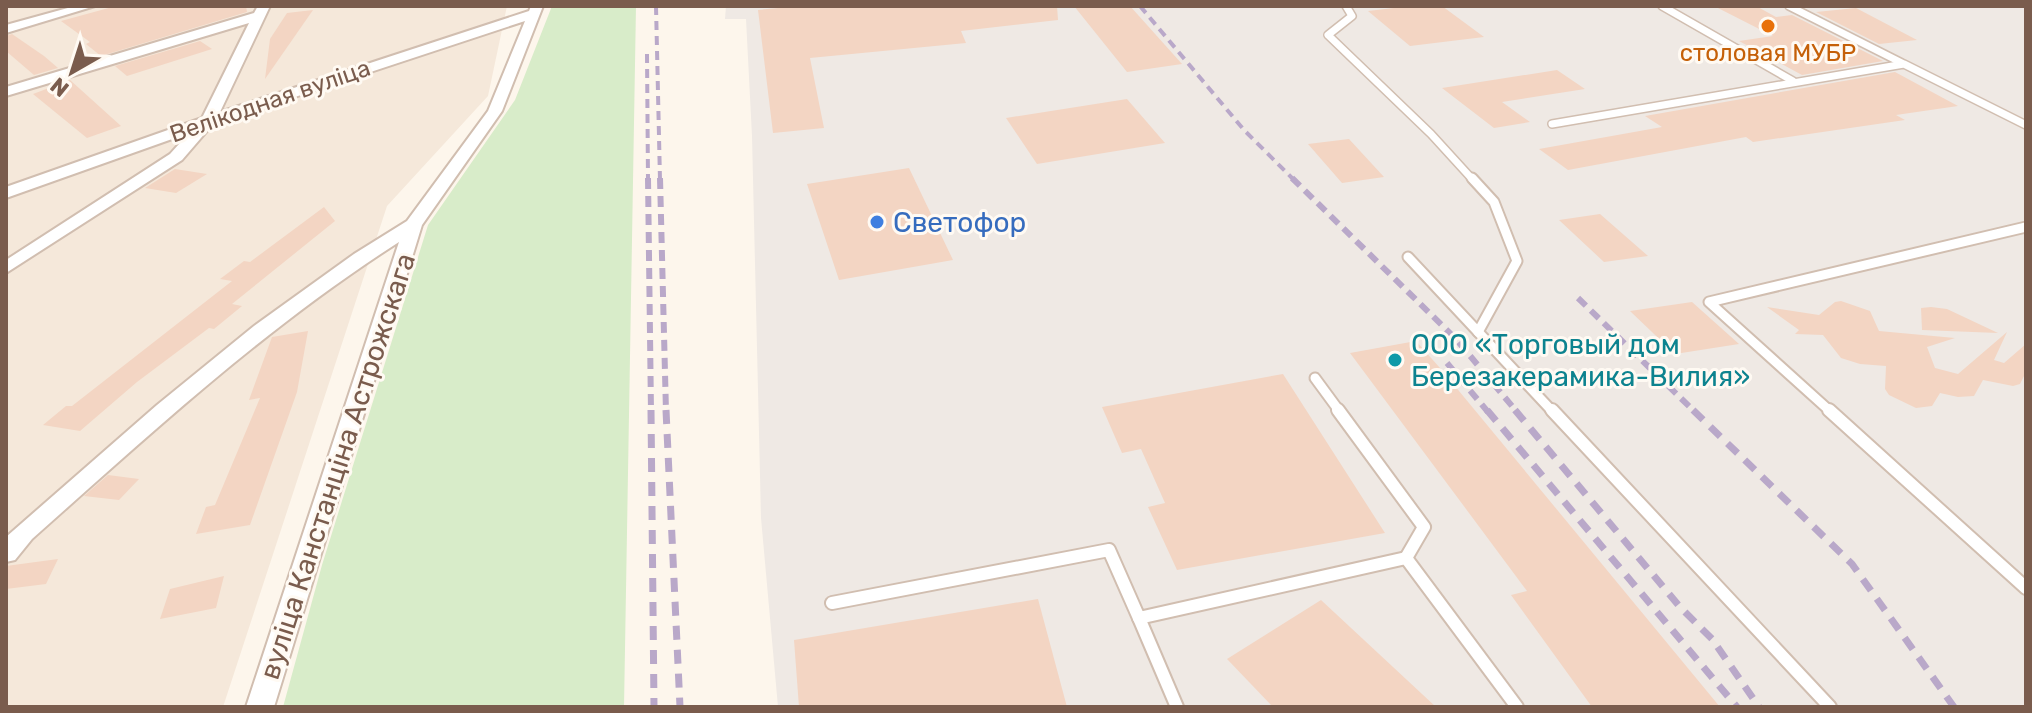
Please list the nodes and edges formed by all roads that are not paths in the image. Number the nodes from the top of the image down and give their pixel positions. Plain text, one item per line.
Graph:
1 (89, 6) edge
2 (1346, 6) edge
3 (1662, 6) edge
4 (1789, 6) edge
5 (536, 10) edge
6 (261, 11) edge
7 (6, 29) edge
8 (1904, 64) junction
9 (1793, 81) junction
10 (6, 92) edge
11 (208, 121) junction
12 (1552, 124) dead end
13 (2026, 125) edge
14 (6, 193) edge
15 (413, 225) junction
16 (2026, 227) edge
17 (1408, 257) dead end
18 (6, 268) edge
19 (1478, 332) junction
20 (1315, 378) dead end
21 (6, 553) edge
22 (1406, 558) junction
23 (2026, 588) edge
24 (832, 603) dead end
25 (1139, 618) junction
26 (260, 707) edge
27 (1177, 707) edge
28 (1517, 707) edge
29 (1830, 707) edge

1 - 7 street
2 - 19 lane
3 - 9 lane
4 - 8 lane
5 - 11 street, Велікодная вуліца
5 - 15 street, вуліца Канстанціна Астрожскага
6 - 10 street
6 - 11 street
8 - 9 lane
8 - 13 lane
9 - 12 lane
11 - 14 street, Велікодная вуліца
11 - 18 street
15 - 21 street, вуліца Канстанціна Астрожскага
15 - 26 street, вуліца Канстанціна Астрожскага
16 - 23 lane
17 - 19 lane
19 - 29 lane
20 - 22 lane
22 - 25 lane
22 - 28 lane
24 - 25 lane
25 - 27 lane

